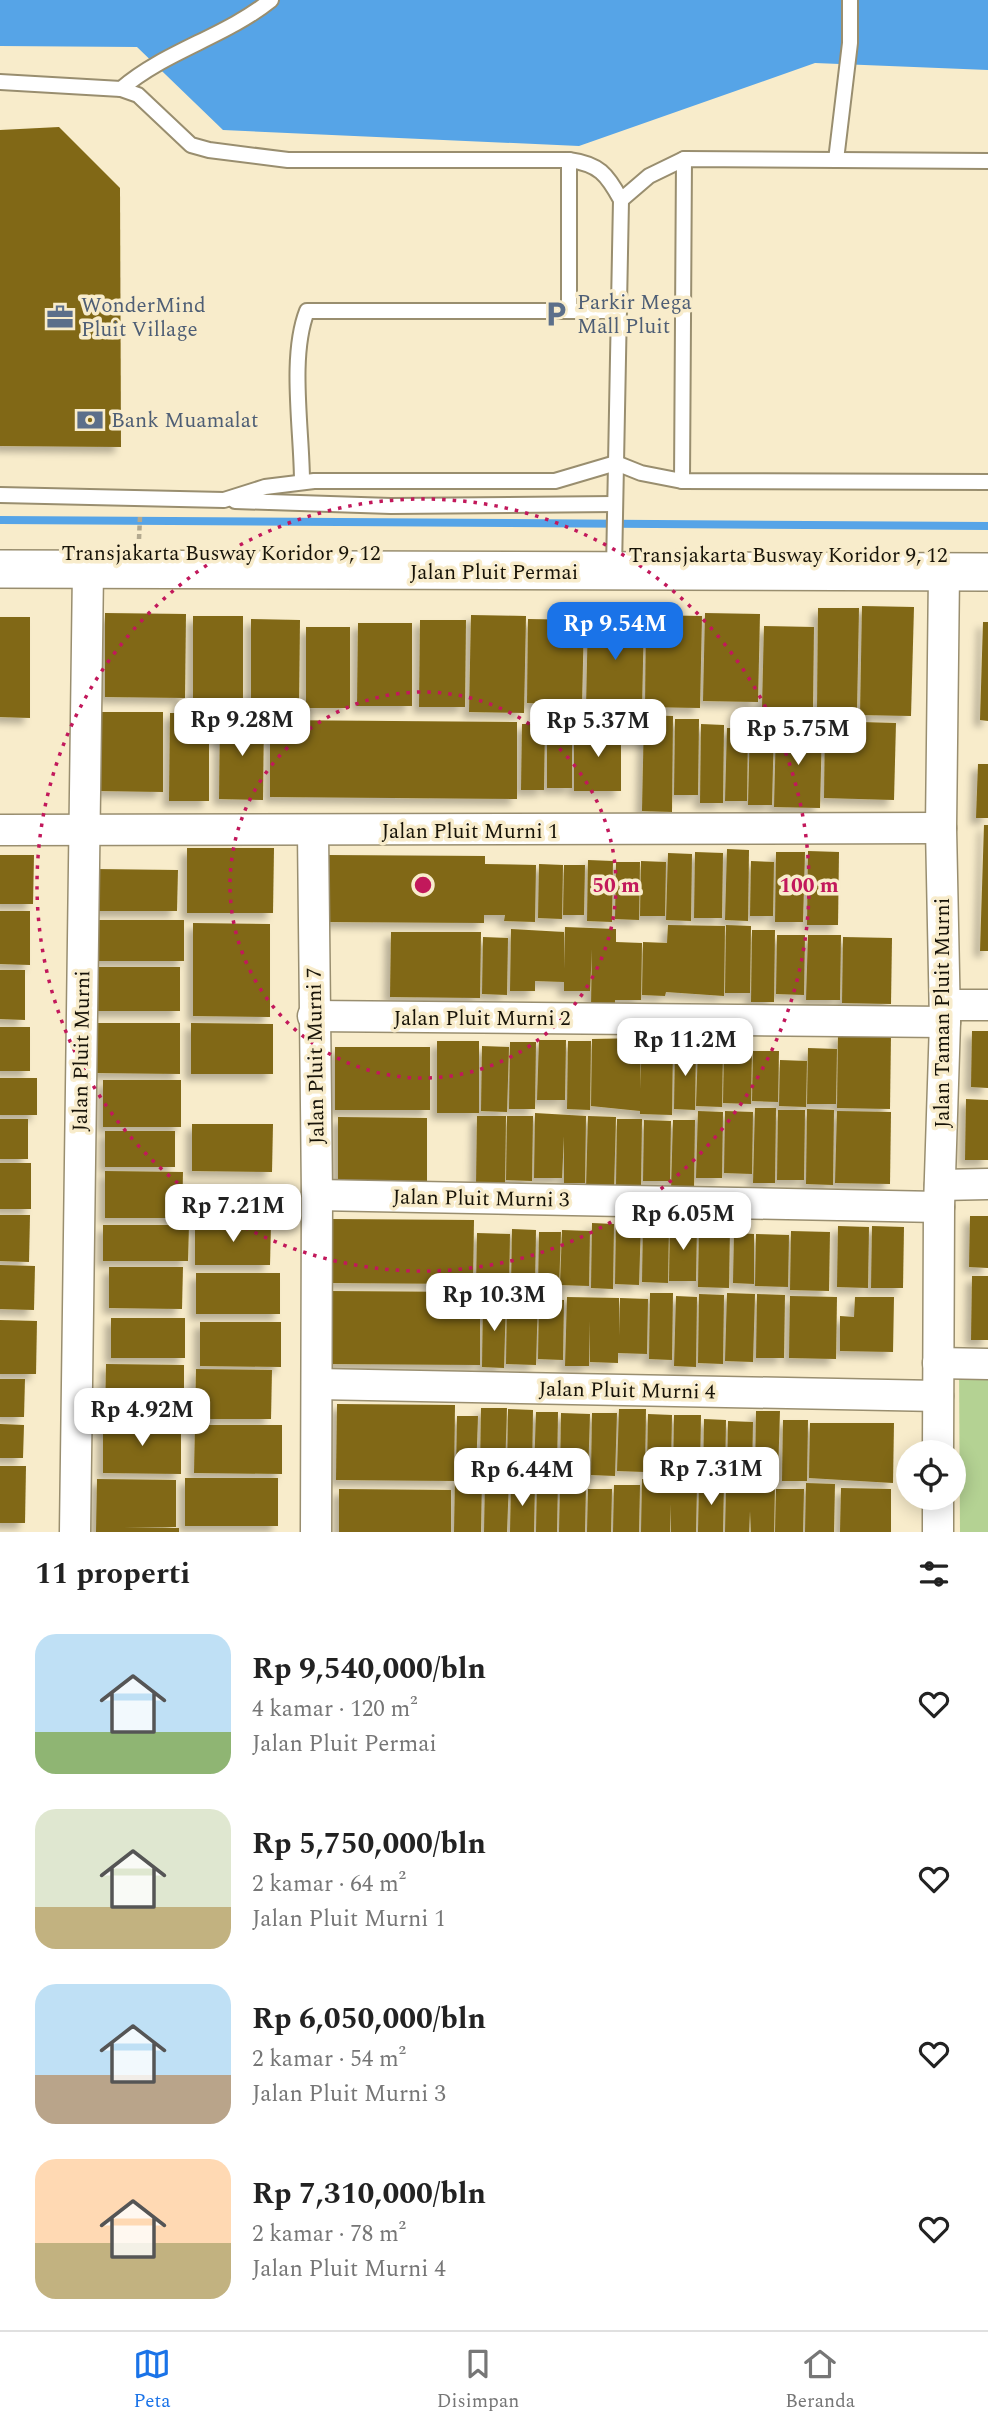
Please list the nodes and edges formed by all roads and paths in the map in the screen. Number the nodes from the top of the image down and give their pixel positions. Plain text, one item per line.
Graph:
1 (271, 0) edge
2 (850, 0) edge
3 (0, 82) edge
4 (121, 89) junction
5 (684, 159) junction
6 (569, 160) junction
7 (836, 160) junction
8 (988, 161) edge
9 (621, 200) junction
10 (569, 311) junction
11 (619, 311) junction
12 (616, 463) junction
13 (682, 481) junction
14 (302, 482) junction
15 (988, 482) edge
16 (0, 495) edge
17 (224, 500) junction
18 (615, 510) junction
19 (140, 514) dead end
20 (139, 546) dead end
21 (614, 559) junction
22 (0, 569) edge
23 (88, 570) junction
24 (988, 572) edge
25 (944, 573) junction
26 (941, 828) junction
27 (83, 829) junction
28 (0, 830) edge
29 (313, 832) junction
30 (988, 1005) edge
31 (945, 1013) junction
32 (313, 1016) junction
33 (988, 1184) edge
34 (317, 1195) junction
35 (939, 1196) junction
36 (938, 1363) junction
37 (988, 1364) edge
38 (317, 1384) junction
39 (938, 1396) junction
40 (938, 1440) edge
41 (938, 1510) edge
42 (75, 1532) edge
43 (316, 1532) edge
44 (938, 1532) edge

1 - 4 lane
2 - 7 lane
3 - 4 lane
4 - 6 lane
5 - 7 lane
5 - 9 lane
5 - 13 lane
6 - 9 lane
6 - 10 lane
7 - 8 lane
9 - 11 lane
10 - 11 lane
10 - 14 lane
11 - 12 lane
12 - 13 lane
12 - 14 lane
12 - 18 lane
13 - 15 lane
14 - 17 lane
16 - 17 lane
17 - 18 lane
18 - 21 lane
19 - 20 path
21 - 23 street, Jalan Pluit Permai
21 - 25 street, Jalan Pluit Permai
22 - 23 street, Jalan Pluit Permai
23 - 27 street, Jalan Pluit Murni
24 - 25 street, Jalan Pluit Permai
25 - 26 street, Jalan Taman Pluit Murni
26 - 29 street, Jalan Pluit Murni 1
26 - 31 street, Jalan Taman Pluit Murni
27 - 28 street, Jalan Pluit Murni 1
27 - 29 street, Jalan Pluit Murni 1
27 - 42 street, Jalan Pluit Murni
29 - 32 street, Jalan Pluit Murni 7
30 - 31 street, Jalan Pluit Murni 2
31 - 32 street, Jalan Pluit Murni 2
31 - 35 street, Jalan Taman Pluit Murni
32 - 34 street, Jalan Pluit Murni 7
33 - 35 street, Jalan Pluit Murni 3
34 - 35 street, Jalan Pluit Murni 3
34 - 38 street, Jalan Pluit Murni 7
35 - 36 street, Jalan Taman Pluit Murni
36 - 37 street
36 - 39 street, Jalan Taman Pluit Murni
38 - 39 street, Jalan Pluit Murni 4
38 - 43 street, Jalan Pluit Murni 7
39 - 40 street, Jalan Taman Pluit Murni
41 - 44 street

